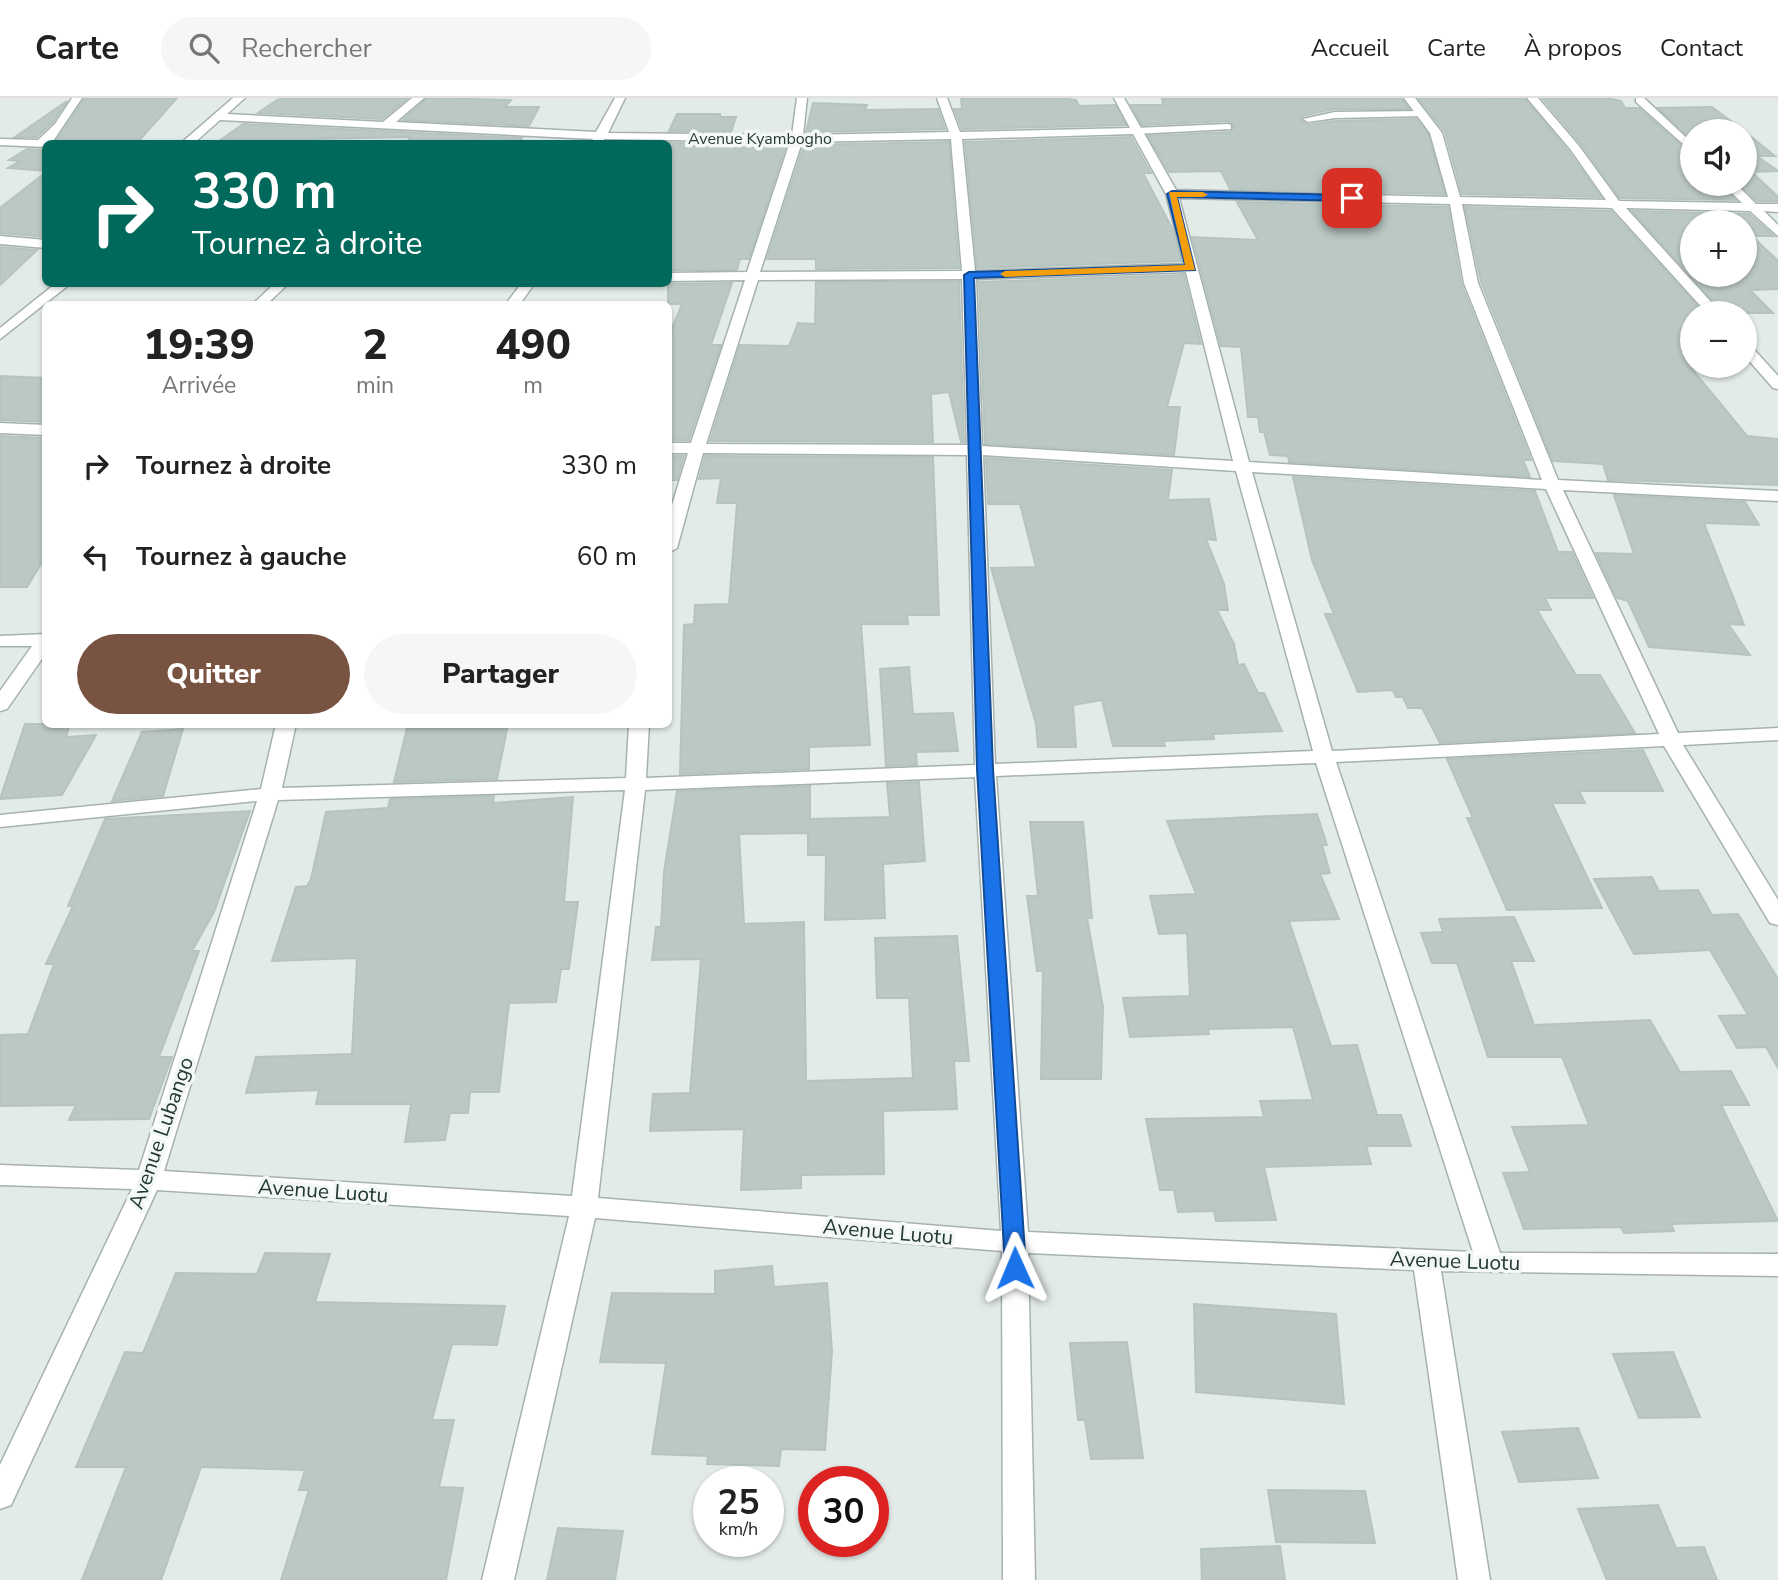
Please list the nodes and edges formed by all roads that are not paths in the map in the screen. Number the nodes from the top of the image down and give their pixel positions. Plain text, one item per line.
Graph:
1 (77, 98) edge
2 (240, 98) edge
3 (419, 98) edge
4 (620, 98) edge
5 (802, 98) edge
6 (942, 98) edge
7 (1119, 98) edge
8 (1409, 98) edge
9 (1532, 98) edge
10 (1663, 98) edge
11 (1639, 99) edge
12 (1422, 114) junction
13 (217, 117) junction
14 (1308, 119) dead end
15 (1228, 127) dead end
16 (391, 129) junction
17 (1135, 131) junction
18 (956, 135) junction
19 (1680, 138) edge
20 (797, 139) junction
21 (47, 140) edge
22 (190, 140) edge
23 (598, 140) edge
24 (0, 142) edge
25 (42, 144) edge
26 (1172, 194) junction
27 (1742, 196) edge
28 (1455, 200) junction
29 (1616, 205) junction
30 (1755, 208) junction
31 (1778, 208) edge
32 (1778, 232) edge
33 (0, 240) edge
34 (42, 244) edge
35 (1191, 268) junction
36 (969, 275) junction
37 (672, 277) edge
38 (754, 277) junction
39 (59, 287) edge
40 (278, 287) edge
41 (42, 301) edge
42 (42, 301) edge
43 (263, 301) edge
44 (1703, 301) edge
45 (0, 335) edge
46 (1757, 361) edge
47 (1778, 385) edge
48 (0, 428) edge
49 (42, 430) edge
50 (672, 448) edge
51 (697, 448) junction
52 (973, 450) junction
53 (1242, 464) junction
54 (1552, 485) junction
55 (1778, 496) edge
56 (672, 534) edge
57 (42, 640) edge
58 (0, 641) edge
59 (42, 644) edge
60 (0, 705) edge
61 (285, 728) edge
62 (639, 728) edge
63 (1778, 734) edge
64 (1672, 742) junction
65 (1324, 757) junction
66 (985, 769) junction
67 (636, 784) junction
68 (270, 794) junction
69 (0, 821) edge
70 (1778, 918) edge
71 (0, 1175) edge
72 (149, 1180) junction
73 (584, 1207) junction
74 (1015, 1242) junction
75 (1426, 1261) junction
76 (1490, 1263) junction
77 (1778, 1265) edge
78 (0, 1496) edge
79 (498, 1580) edge
80 (1019, 1580) edge
81 (1474, 1580) edge

1 - 21 street
2 - 13 street
3 - 16 street
4 - 23 street
5 - 20 street
6 - 18 street
7 - 17 street
8 - 12 street
9 - 29 street
10 - 11 street
11 - 19 street
12 - 14 lane
12 - 28 street
13 - 16 street, Avenue Kyambogho
13 - 22 street
15 - 17 lane
16 - 23 street, Avenue Kyambogho
17 - 18 street, Avenue Kyambogho
17 - 26 street
18 - 20 street, Avenue Kyambogho
18 - 36 street
20 - 23 street, Avenue Kyambogho
20 - 38 street
24 - 25 street
26 - 28 street
26 - 35 street
27 - 30 street
28 - 29 street
28 - 54 street
29 - 30 street
29 - 44 street
30 - 31 street
30 - 32 street
33 - 34 street
35 - 36 street
35 - 53 street
36 - 38 street
36 - 52 street
37 - 38 street
38 - 51 street
39 - 41 street
40 - 43 street
42 - 45 street
46 - 47 street
48 - 49 street
50 - 51 street
51 - 52 street
51 - 56 street
52 - 53 street
52 - 66 street
53 - 54 street
53 - 65 street
54 - 55 street
54 - 64 street
57 - 58 street
59 - 60 street
61 - 68 street, Avenue Lubango
62 - 67 street
63 - 64 street
64 - 65 street
64 - 70 street
65 - 66 street
65 - 76 street
66 - 67 street
66 - 74 street
67 - 68 street
67 - 73 street
68 - 69 street
68 - 72 street, Avenue Lubango
71 - 72 street, Avenue Luotu
72 - 73 street, Avenue Luotu
72 - 78 street, Avenue Lubango
73 - 74 street, Avenue Luotu
73 - 79 street
74 - 75 street, Avenue Luotu
74 - 80 street
75 - 76 street, Avenue Luotu
75 - 81 street
76 - 77 street, Avenue Luotu

